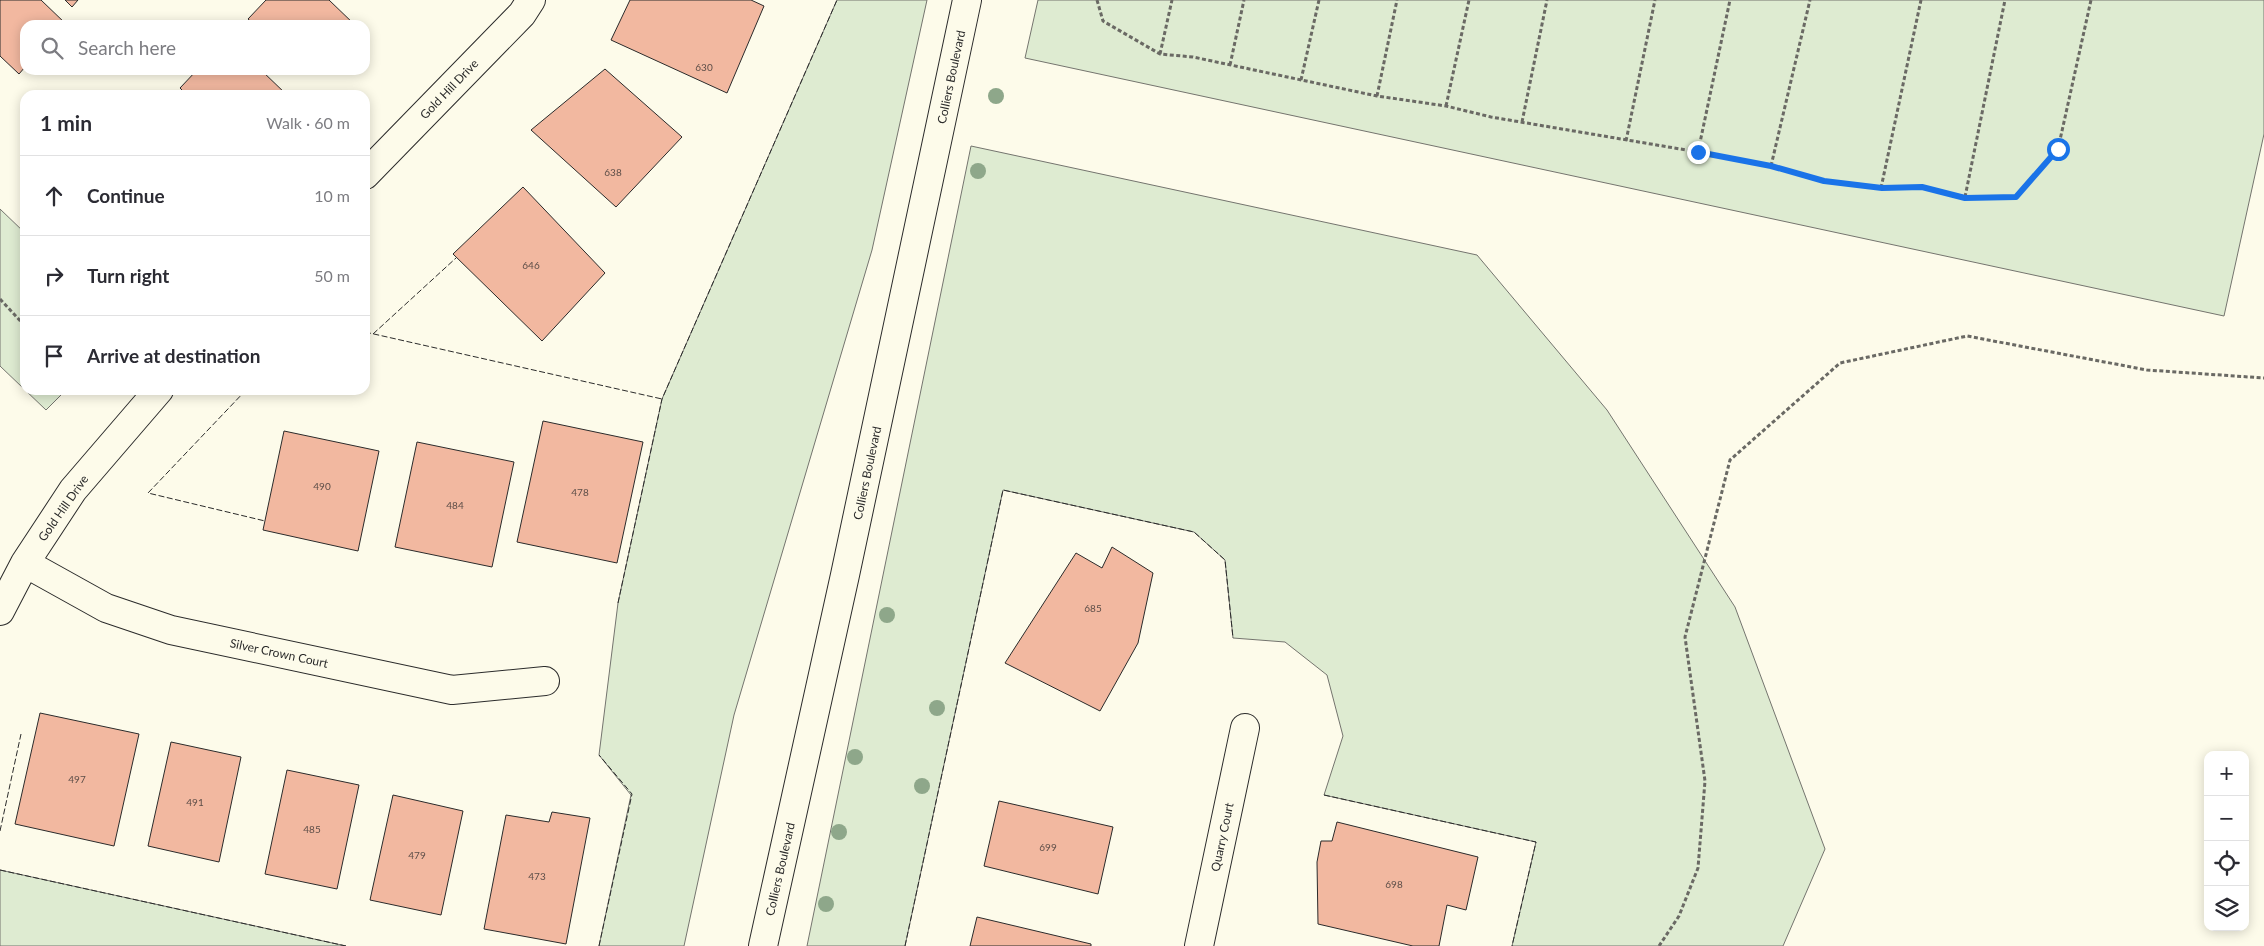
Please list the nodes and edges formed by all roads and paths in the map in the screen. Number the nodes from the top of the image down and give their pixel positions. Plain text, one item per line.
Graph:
1 (530, 0) edge
2 (967, 0) edge
3 (1097, 0) edge
4 (1172, 0) edge
5 (1244, 0) edge
6 (1318, 0) edge
7 (1397, 0) edge
8 (1469, 0) edge
9 (1547, 0) edge
10 (1654, 0) edge
11 (1730, 0) edge
12 (1810, 0) edge
13 (1921, 0) edge
14 (2005, 0) edge
15 (2091, 0) edge
16 (1160, 54) junction
17 (1230, 65) junction
18 (1301, 80) junction
19 (1377, 96) junction
20 (1446, 106) junction
21 (1522, 122) junction
22 (1626, 141) junction
23 (1698, 152) junction
24 (1771, 166) junction
25 (370, 170) edge
26 (1882, 188) junction
27 (1965, 198) junction
28 (0, 299) edge
29 (20, 321) edge
30 (2264, 378) edge
31 (155, 395) edge
32 (25, 563) junction
33 (0, 612) edge
34 (546, 681) dead end
35 (1246, 728) dead end
36 (763, 946) edge
37 (1199, 946) edge
38 (1659, 946) edge

1 - 25 street, Gold Hill Drive
2 - 36 street, Colliers Boulevard
3 - 16 path
4 - 16 path
5 - 17 path
6 - 18 path
7 - 19 path
8 - 20 path
9 - 21 path
10 - 22 path
11 - 23 path
12 - 24 path
13 - 26 path
14 - 27 path
15 - 27 path
16 - 17 path
17 - 18 path
18 - 19 path
19 - 20 path
20 - 21 path
21 - 22 path
22 - 23 path
23 - 24 path
24 - 26 path
26 - 27 path
28 - 29 path
30 - 38 path
31 - 32 street, Gold Hill Drive
32 - 33 street, Gold Hill Drive
32 - 34 street, Silver Crown Court
35 - 37 street, Quarry Court

